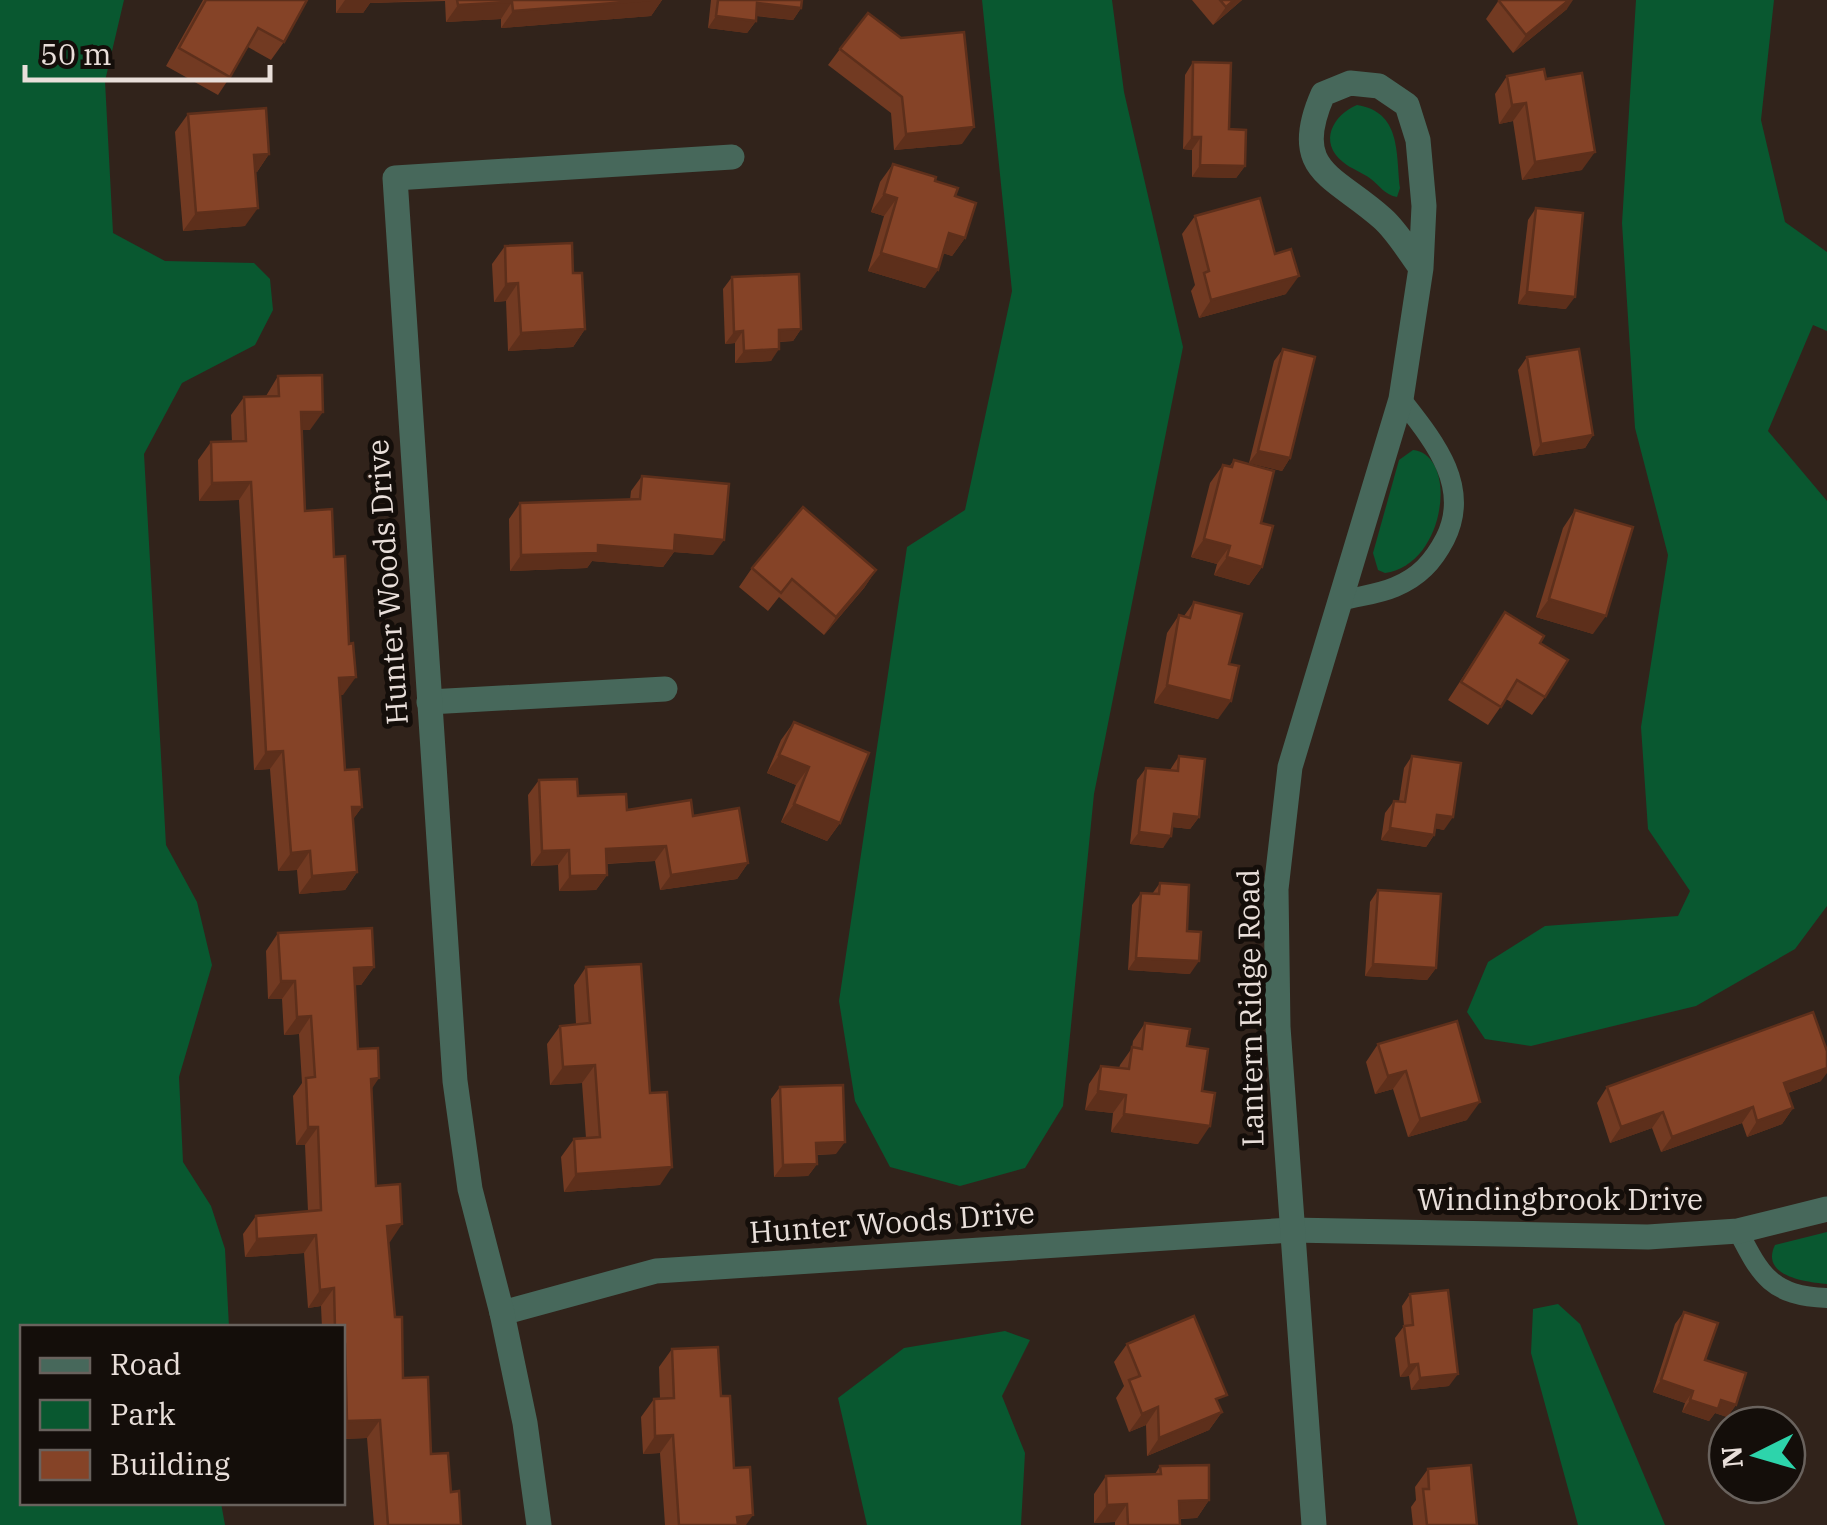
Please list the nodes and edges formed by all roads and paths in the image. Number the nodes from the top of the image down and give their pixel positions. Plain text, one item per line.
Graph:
1 (732, 157) dead end
2 (1421, 268) junction
3 (1400, 400) junction
4 (1342, 600) junction
5 (665, 689) dead end
6 (429, 702) junction
7 (1827, 1209) edge
8 (1290, 1230) junction
9 (1738, 1231) junction
10 (1827, 1298) edge
11 (502, 1313) junction
12 (539, 1525) edge
13 (1314, 1525) edge

1 - 6 street, Hunter Woods Drive
2 - 2 street, Lantern Ridge Road
2 - 3 street, Lantern Ridge Road
3 - 4 street, Lantern Ridge Road
3 - 4 lane
4 - 8 street, Lantern Ridge Road
5 - 6 street
6 - 11 street, Hunter Woods Drive
7 - 9 street, Windingbrook Drive
8 - 9 street, Windingbrook Drive
8 - 11 street, Hunter Woods Drive
8 - 13 street, Lantern Ridge Road
9 - 10 lane
11 - 12 street, Hunter Woods Drive

